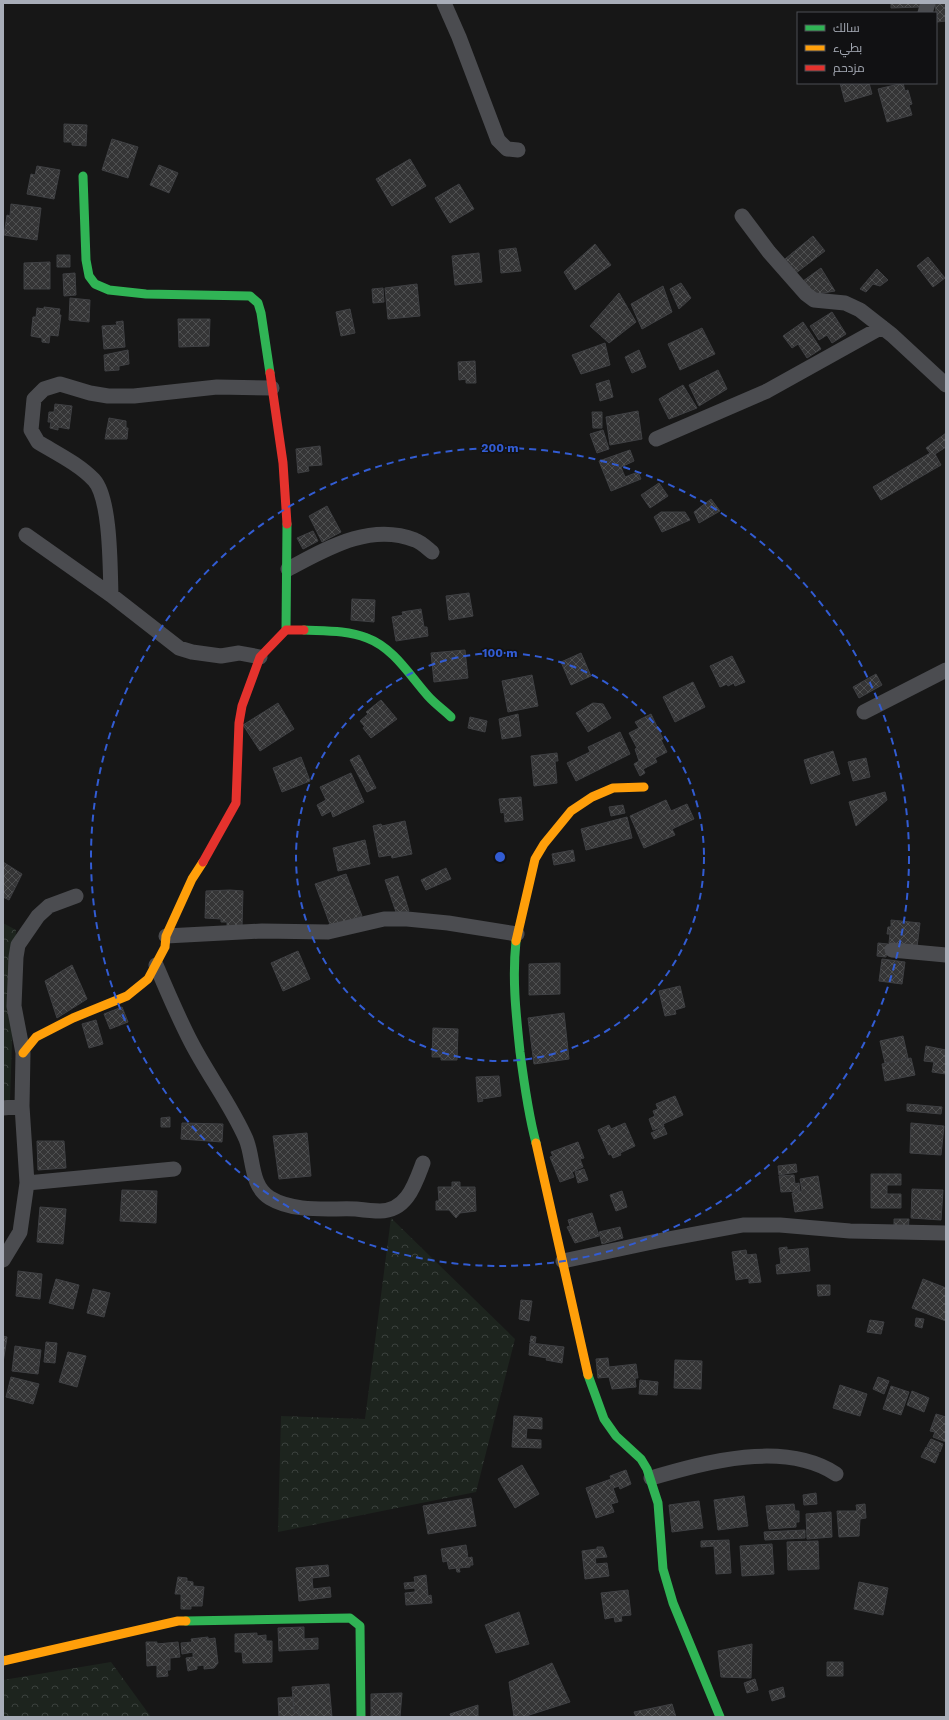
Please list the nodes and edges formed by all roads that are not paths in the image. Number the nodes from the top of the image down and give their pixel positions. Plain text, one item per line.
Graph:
1 (444, 3) edge
2 (518, 150) dead end
3 (83, 176) dead end
4 (742, 216) dead end
5 (882, 326) junction
6 (946, 385) edge
7 (272, 388) junction
8 (656, 439) dead end
9 (26, 535) dead end
10 (432, 552) dead end
11 (288, 569) junction
12 (111, 595) junction
13 (286, 630) junction
14 (260, 657) junction
15 (946, 670) edge
16 (864, 712) dead end
17 (451, 717) dead end
18 (644, 787) dead end
19 (76, 896) dead end
20 (517, 934) junction
21 (166, 936) junction
22 (892, 950) dead end
23 (946, 955) edge
24 (156, 965) junction
25 (23, 1053) junction
26 (22, 1106) junction
27 (3, 1108) edge
28 (423, 1163) dead end
29 (174, 1169) dead end
30 (26, 1183) junction
31 (946, 1233) edge
32 (3, 1260) edge
33 (563, 1261) junction
34 (836, 1474) dead end
35 (651, 1478) junction
36 (3, 1661) edge
37 (361, 1717) edge
38 (720, 1717) edge

1 - 2 street
3 - 7 street
4 - 5 street
5 - 6 street
5 - 8 street
7 - 11 street
7 - 12 street
9 - 12 street
10 - 11 street
11 - 13 street
12 - 14 street
13 - 14 street
13 - 17 street
14 - 21 street
15 - 16 street
18 - 20 street
19 - 25 street
20 - 21 street
20 - 33 street
21 - 24 street
22 - 23 street
24 - 25 street
24 - 28 street
25 - 26 street
26 - 27 street
26 - 30 street
29 - 30 street
30 - 32 street
31 - 33 street
33 - 35 street
34 - 35 street
35 - 38 street
36 - 37 street

